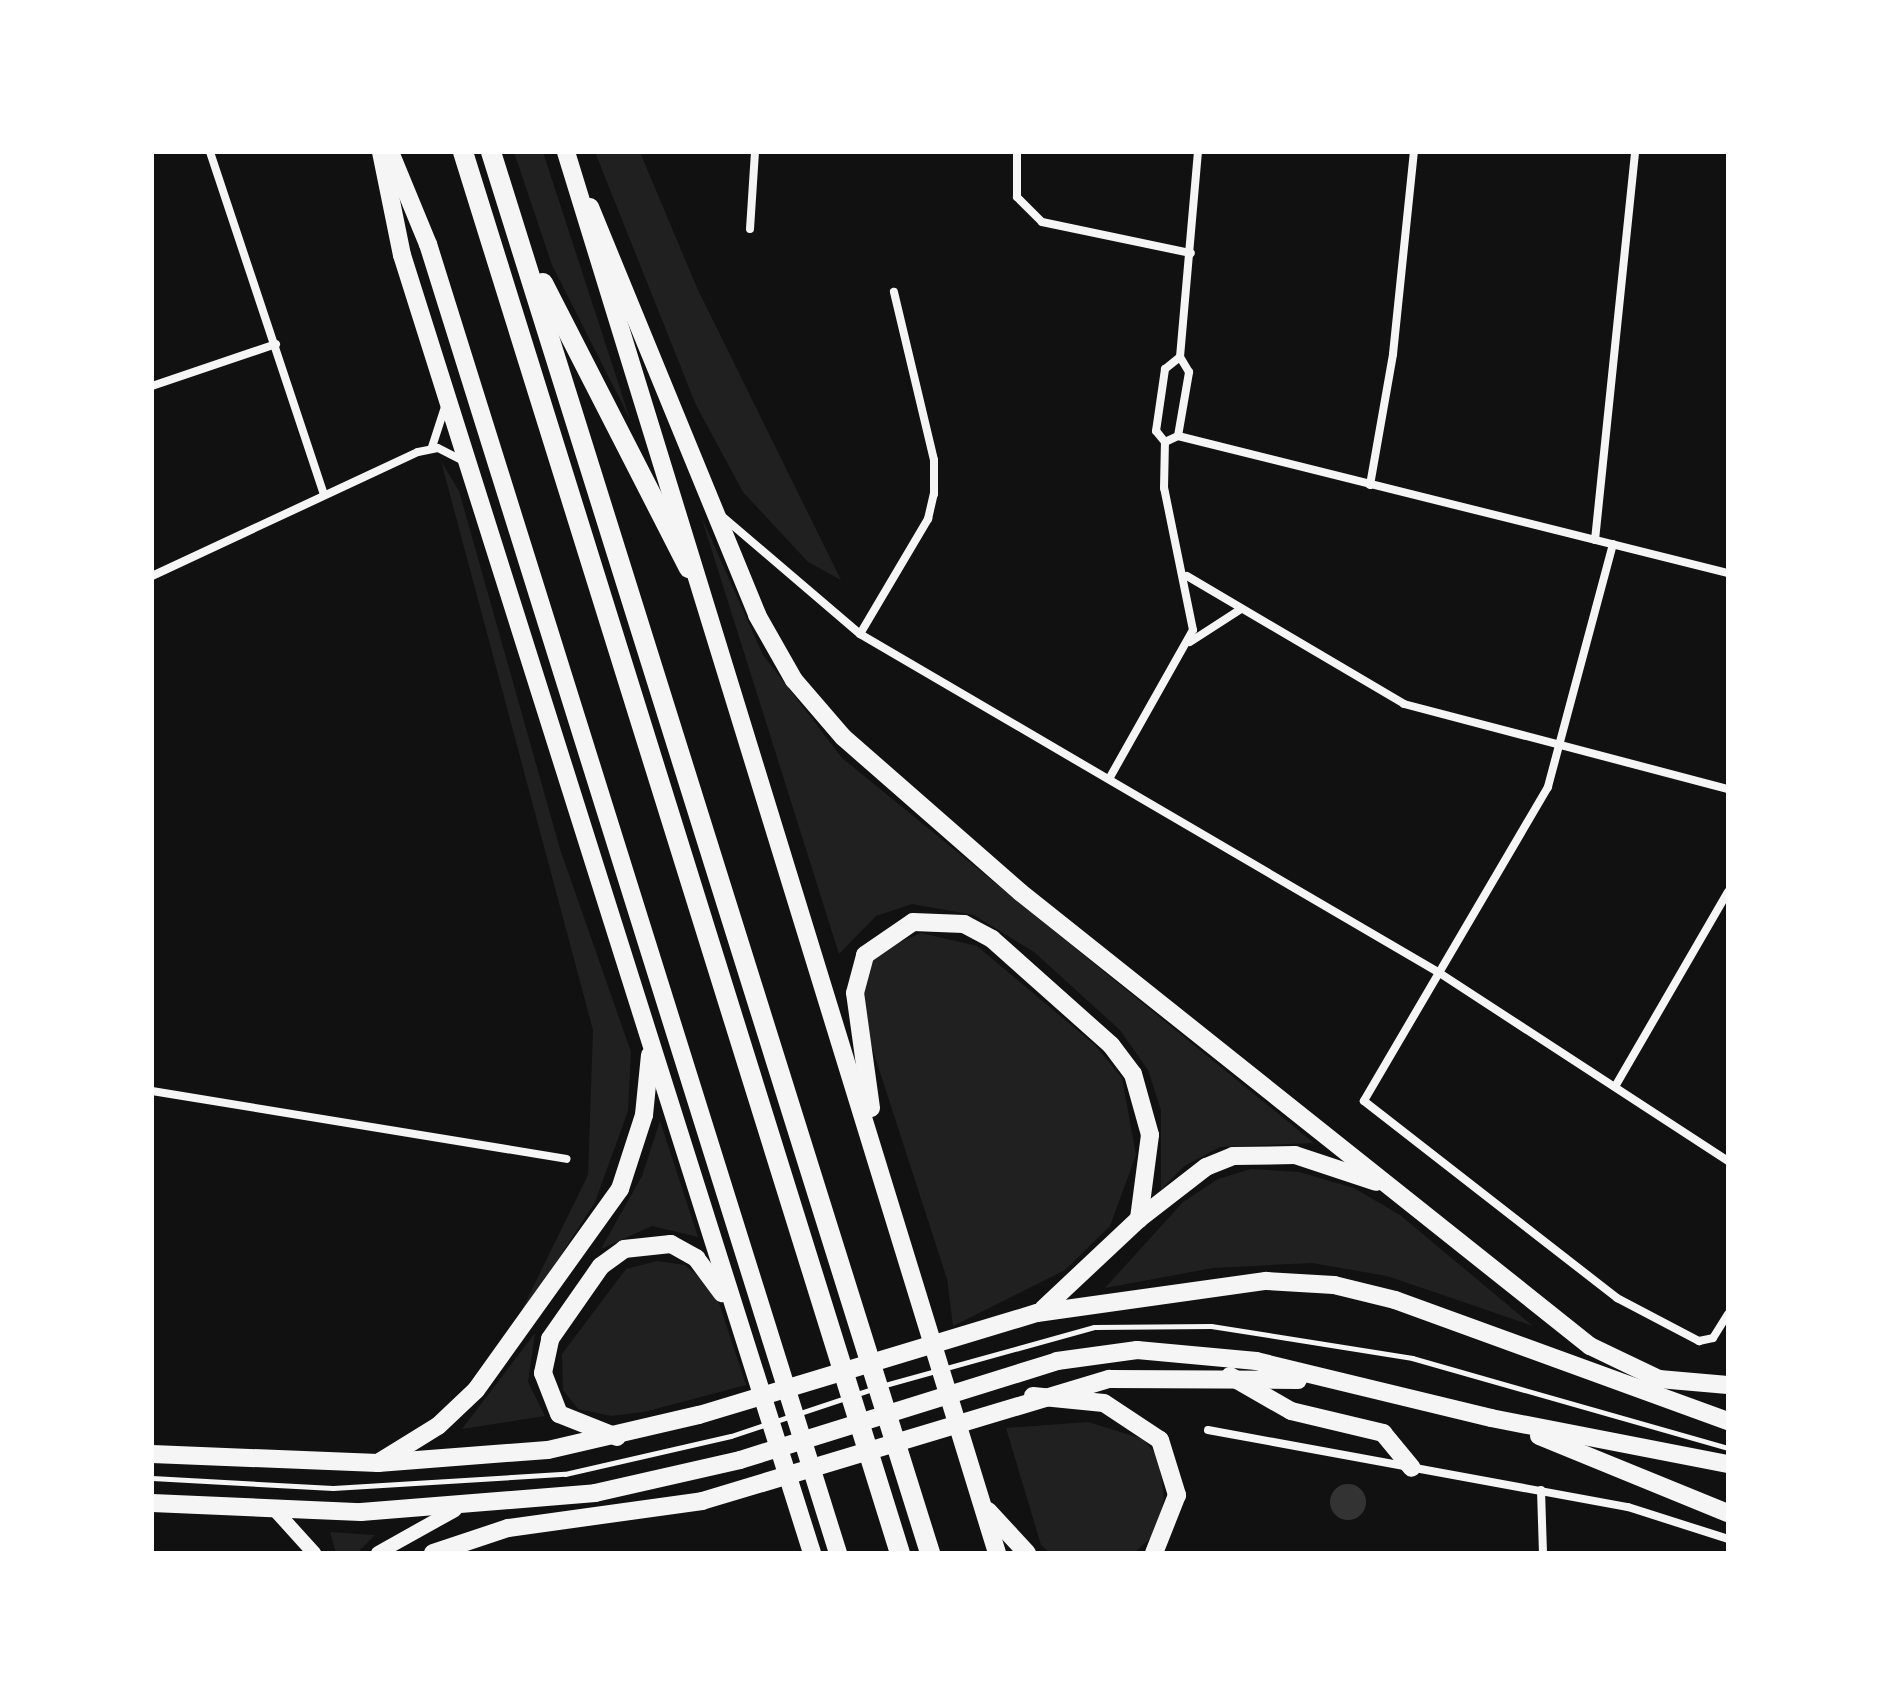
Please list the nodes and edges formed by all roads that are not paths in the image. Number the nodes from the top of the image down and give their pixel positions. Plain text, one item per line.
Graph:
1 (210, 152) edge
2 (381, 152) edge
3 (390, 152) edge
4 (463, 152) edge
5 (491, 152) edge
6 (568, 152) edge
7 (755, 152) edge
8 (1017, 152) edge
9 (1198, 152) edge
10 (1414, 152) edge
11 (1635, 152) edge
12 (750, 229) dead end
13 (516, 231) junction
14 (1191, 253) junction
15 (894, 292) dead end
16 (276, 344) junction
17 (1180, 357) junction
18 (152, 386) edge
19 (448, 388) junction
20 (1178, 436) junction
21 (1165, 442) junction
22 (432, 447) junction
23 (473, 472) junction
24 (1370, 485) junction
25 (324, 495) junction
26 (708, 502) junction
27 (1595, 540) junction
28 (1613, 544) junction
29 (689, 568) junction
30 (1728, 573) edge
31 (152, 576) edge
32 (1187, 576) junction
33 (1241, 609) junction
34 (860, 634) junction
35 (1190, 642) junction
36 (1562, 748) junction
37 (1109, 779) junction
38 (1728, 789) edge
39 (1728, 892) edge
40 (1438, 972) junction
41 (651, 1044) junction
42 (1616, 1085) junction
43 (152, 1091) edge
44 (1728, 1158) edge
45 (566, 1159) dead end
46 (881, 1166) junction
47 (1397, 1191) junction
48 (1139, 1219) junction
49 (732, 1307) junction
50 (1037, 1313) junction
51 (1728, 1314) edge
52 (1227, 1374) junction
53 (1728, 1385) edge
54 (1385, 1388) junction
55 (1033, 1396) junction
56 (1491, 1418) junction
57 (1728, 1421) edge
58 (1208, 1430) dead end
59 (617, 1437) junction
60 (152, 1454) edge
61 (1724, 1455) edge
62 (378, 1463) junction
63 (1412, 1468) junction
64 (152, 1478) edge
65 (1541, 1490) junction
66 (152, 1503) edge
67 (983, 1506) junction
68 (455, 1510) junction
69 (276, 1511) junction
70 (1728, 1513) edge
71 (583, 1519) junction
72 (1728, 1539) edge
73 (441, 1549) edge
74 (314, 1553) edge
75 (378, 1553) edge
76 (812, 1553) edge
77 (838, 1553) edge
78 (900, 1553) edge
79 (930, 1553) edge
80 (997, 1553) edge
81 (1027, 1553) edge
82 (1154, 1553) edge
83 (1543, 1553) edge

1 - 16 street
2 - 19 main road
3 - 77 main road
4 - 78 highway
5 - 13 highway
6 - 26 main road
6 - 29 main road
7 - 12 street
8 - 14 street
9 - 14 street
10 - 24 street
11 - 27 street
13 - 29 highway
13 - 79 highway
14 - 17 street
15 - 34 street
16 - 18 street
16 - 25 street
17 - 20 street
17 - 21 street
19 - 22 street
19 - 23 main road
20 - 21 street
20 - 24 street
21 - 32 street
22 - 23 street
22 - 25 street
23 - 41 main road
24 - 27 street
25 - 31 street
26 - 34 street
26 - 47 main road
27 - 28 street
28 - 30 street
28 - 36 street
29 - 46 main road
32 - 33 street
32 - 35 street
33 - 35 street
33 - 36 street
34 - 37 street
35 - 37 street
36 - 38 street
36 - 40 street
37 - 40 street
39 - 42 street
40 - 42 street
40 - 51 street
41 - 49 main road
41 - 62 main road
42 - 44 street
43 - 45 street
46 - 48 main road
46 - 67 main road
47 - 48 main road
47 - 53 main road
48 - 50 main road
49 - 59 main road
49 - 76 main road
50 - 57 main road
50 - 59 main road
52 - 54 main road
52 - 55 main road
52 - 63 main road
54 - 56 main road
54 - 68 main road
55 - 71 main road
55 - 82 main road
56 - 61 main road
56 - 70 main road
58 - 63 street
59 - 62 main road
60 - 62 main road
61 - 64 lane
63 - 65 street
65 - 72 street
65 - 83 street
66 - 69 main road
67 - 80 main road
67 - 81 main road
68 - 69 main road
68 - 71 main road
68 - 75 street
69 - 74 street
71 - 73 main road

